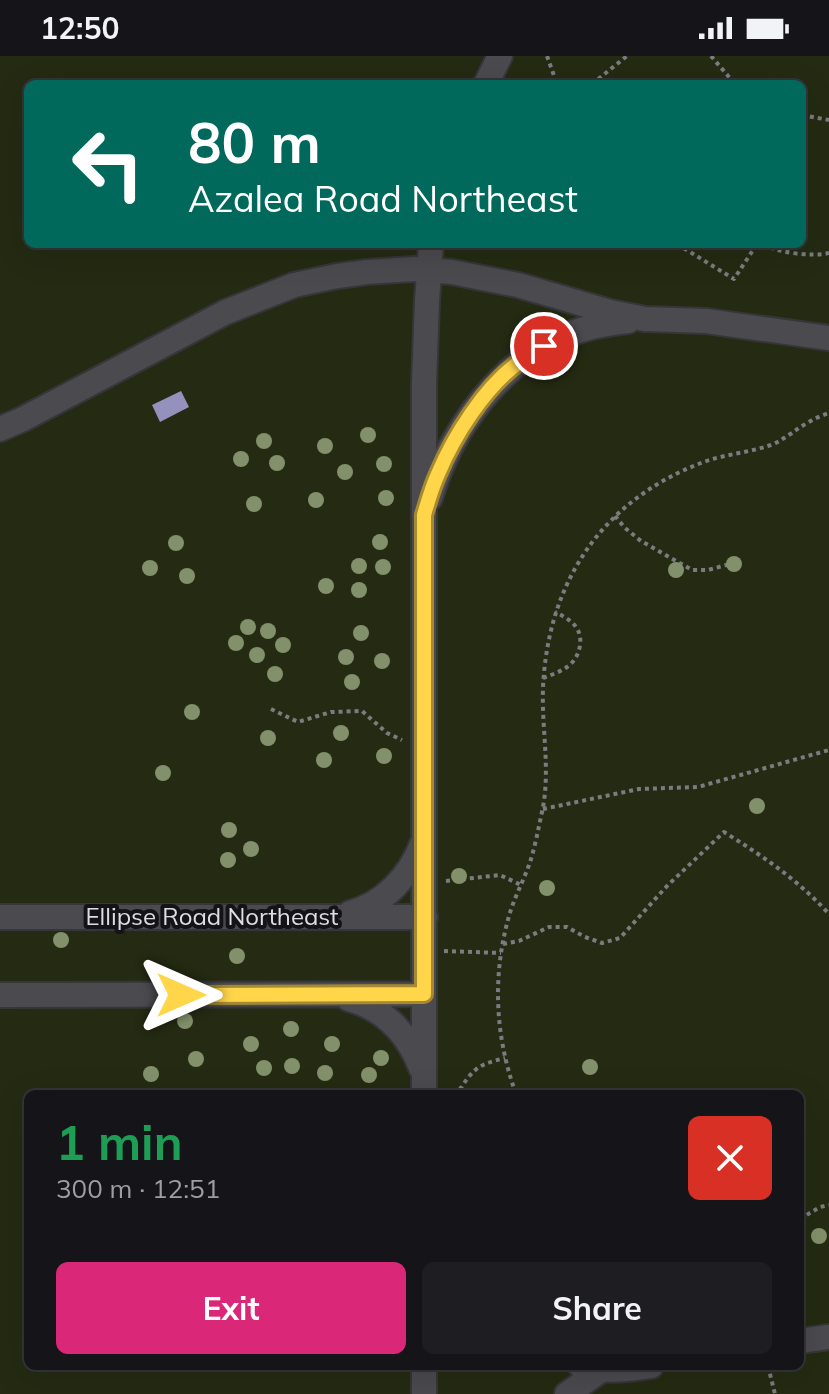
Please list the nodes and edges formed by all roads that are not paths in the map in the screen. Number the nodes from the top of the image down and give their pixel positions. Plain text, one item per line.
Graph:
1 (500, 56) edge
2 (488, 80) edge
3 (431, 248) edge
4 (429, 269) junction
5 (645, 319) junction
6 (829, 338) edge
7 (0, 429) edge
8 (424, 515) junction
9 (425, 838) junction
10 (0, 917) edge
11 (335, 917) junction
12 (425, 917) junction
13 (331, 994) junction
14 (424, 994) junction
15 (0, 995) edge
16 (429, 1088) edge
17 (829, 1337) edge
18 (804, 1340) edge
19 (424, 1370) edge
20 (589, 1370) edge
21 (424, 1394) edge
22 (567, 1394) edge

1 - 2 street
3 - 4 street
4 - 5 street
4 - 7 street
4 - 8 street
5 - 6 street
5 - 8 street
8 - 9 street
9 - 11 street
9 - 12 street
10 - 11 street, Ellipse Road Northeast
11 - 12 street, Ellipse Road Northeast
12 - 14 street
13 - 14 street
13 - 15 street
13 - 16 street
14 - 16 street
17 - 18 street
19 - 21 street
20 - 22 street

